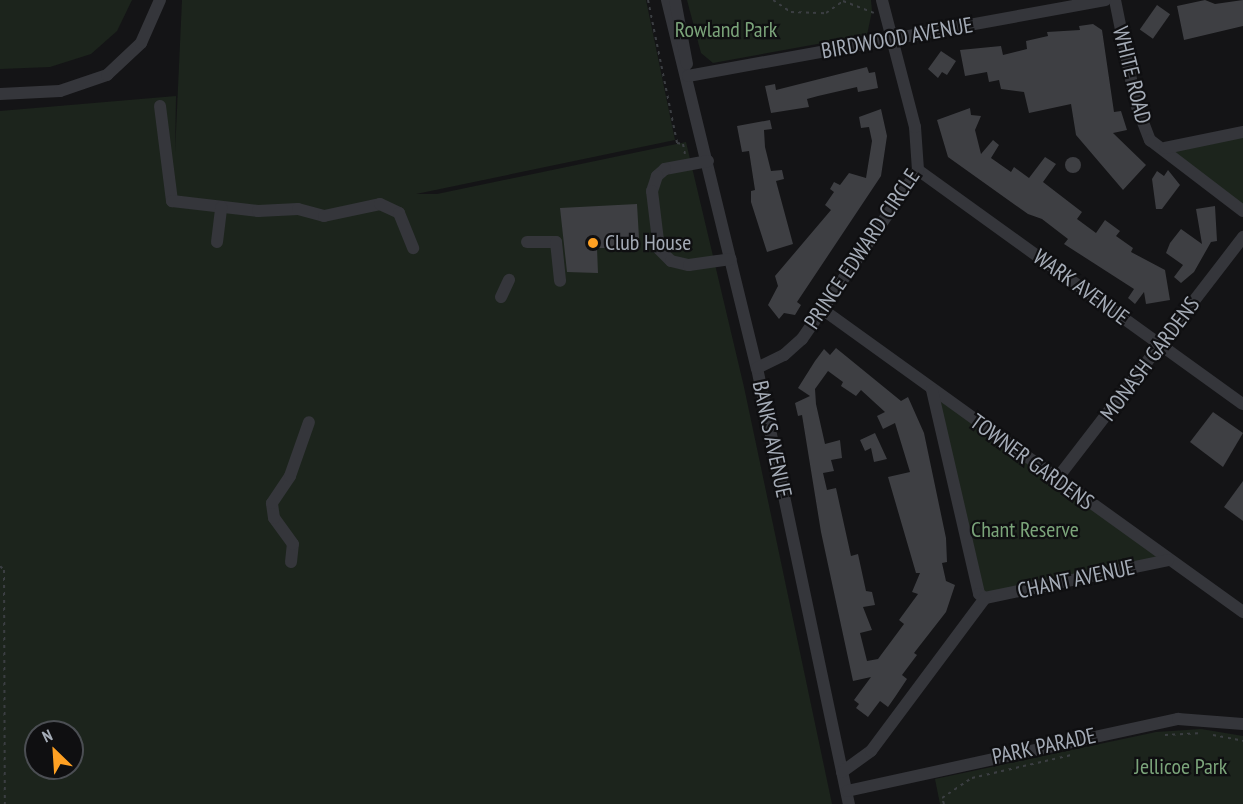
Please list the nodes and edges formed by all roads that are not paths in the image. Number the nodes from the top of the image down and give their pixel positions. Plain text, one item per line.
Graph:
1 (160, 0) edge
2 (667, 0) edge
3 (675, 0) edge
4 (882, 0) edge
5 (1105, 0) edge
6 (1115, 0) edge
7 (895, 38) junction
8 (688, 76) junction
9 (0, 94) edge
10 (160, 106) dead end
11 (1243, 132) edge
12 (1165, 148) junction
13 (708, 161) junction
14 (918, 170) junction
15 (221, 207) junction
16 (1243, 211) edge
17 (1243, 237) edge
18 (217, 242) dead end
19 (527, 242) dead end
20 (413, 248) dead end
21 (731, 259) junction
22 (509, 280) dead end
23 (560, 281) dead end
24 (501, 297) dead end
25 (822, 309) junction
26 (1162, 346) junction
27 (757, 368) junction
28 (932, 390) junction
29 (1243, 404) edge
30 (309, 422) dead end
31 (1056, 480) junction
32 (1168, 560) junction
33 (291, 562) dead end
34 (985, 598) junction
35 (1243, 612) edge
36 (1243, 724) edge
37 (842, 772) junction
38 (847, 791) junction
39 (849, 804) edge

1 - 9 street
2 - 8 street, BANKS AVENUE
3 - 8 street, BANKS AVENUE
4 - 7 street, PRINCE EDWARD CIRCLE
5 - 7 street, BIRDWOOD AVENUE
6 - 12 street, WHITE ROAD
7 - 8 street, BIRDWOOD AVENUE
7 - 14 street, PRINCE EDWARD CIRCLE
8 - 13 street, BANKS AVENUE
10 - 15 street
11 - 12 street
12 - 16 street, WHITE ROAD
13 - 21 street, BANKS AVENUE
13 - 21 street
14 - 25 street, PRINCE EDWARD CIRCLE
14 - 26 street, WARK AVENUE
15 - 18 street
15 - 20 street
17 - 26 street, MONASH GARDENS
19 - 23 street
21 - 27 street, BANKS AVENUE
22 - 24 street
25 - 27 street, PRINCE EDWARD CIRCLE
25 - 28 street, TOWNER GARDENS
26 - 29 street, WARK AVENUE
26 - 31 street, MONASH GARDENS
27 - 37 street, BANKS AVENUE
28 - 31 street, TOWNER GARDENS
28 - 34 street
30 - 33 street
31 - 32 street, TOWNER GARDENS
32 - 34 street, CHANT AVENUE
32 - 35 street, TOWNER GARDENS
34 - 37 street
36 - 38 street, PARK PARADE
37 - 38 street, BANKS AVENUE
38 - 39 street, BANKS AVENUE

